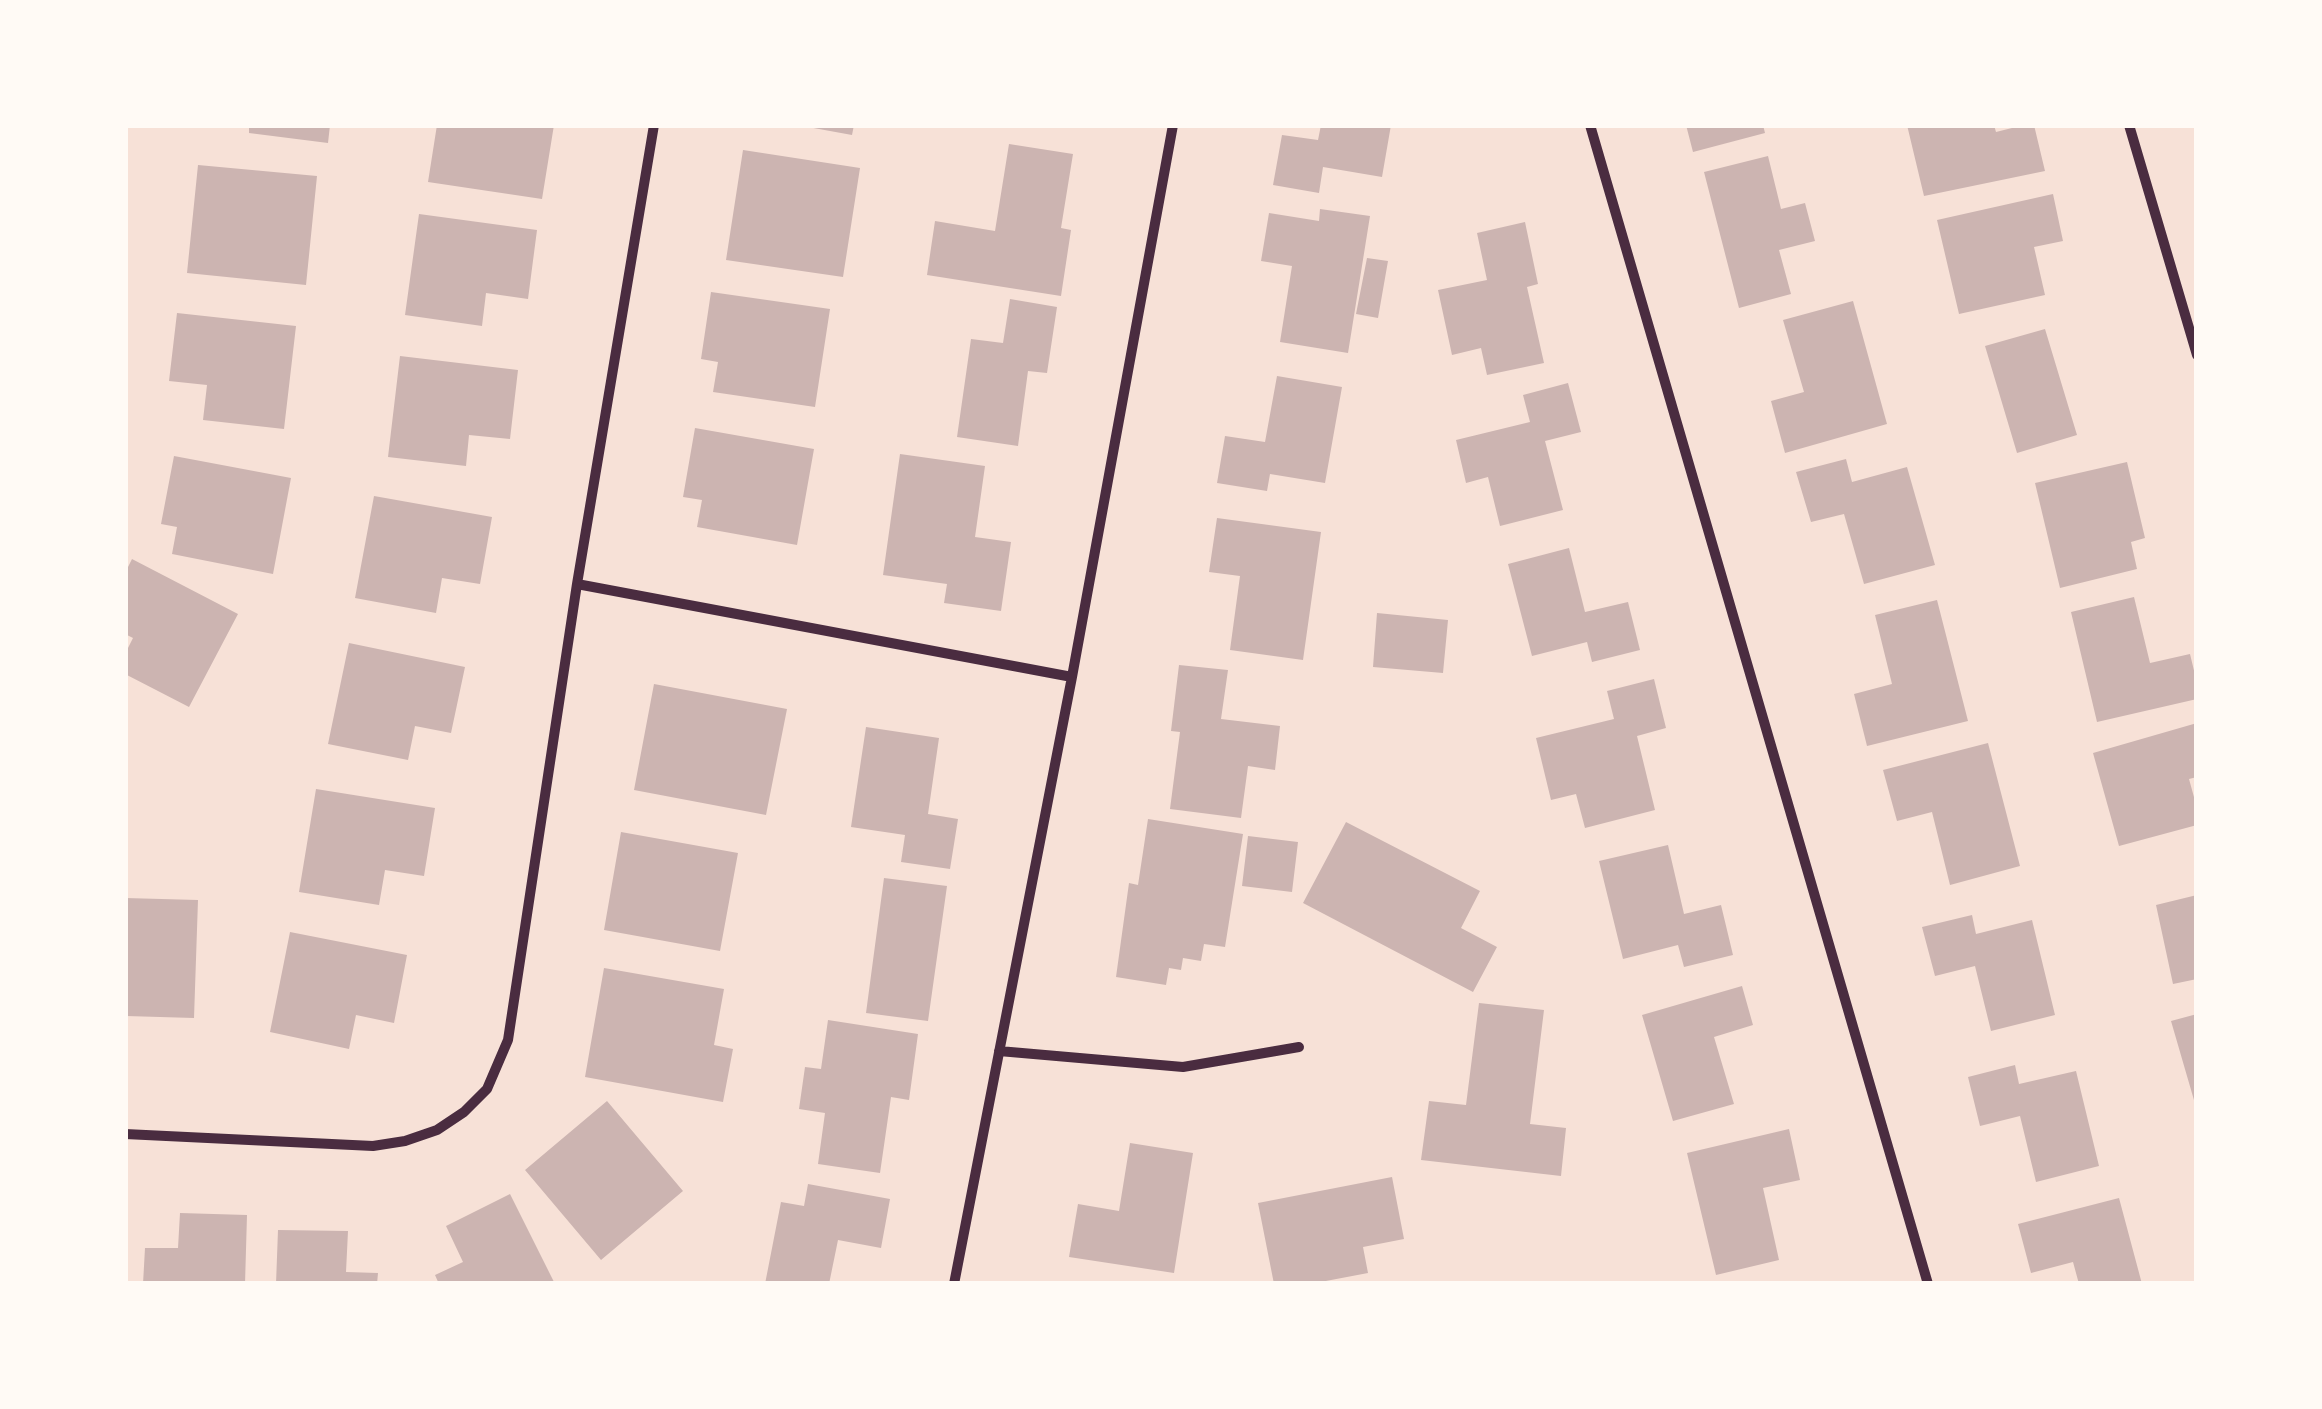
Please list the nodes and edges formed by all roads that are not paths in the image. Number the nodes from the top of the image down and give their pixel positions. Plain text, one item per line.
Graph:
1 (654, 125) edge
2 (1173, 125) edge
3 (1590, 125) edge
4 (2129, 125) edge
5 (2197, 355) edge
6 (576, 584) junction
7 (1072, 677) junction
8 (1298, 1048) dead end
9 (999, 1051) junction
10 (125, 1134) edge
11 (954, 1284) edge
12 (1928, 1284) edge

1 - 6 street
2 - 7 street
3 - 12 street
4 - 5 street
6 - 7 street
6 - 10 street
7 - 9 street
8 - 9 street
9 - 11 street

